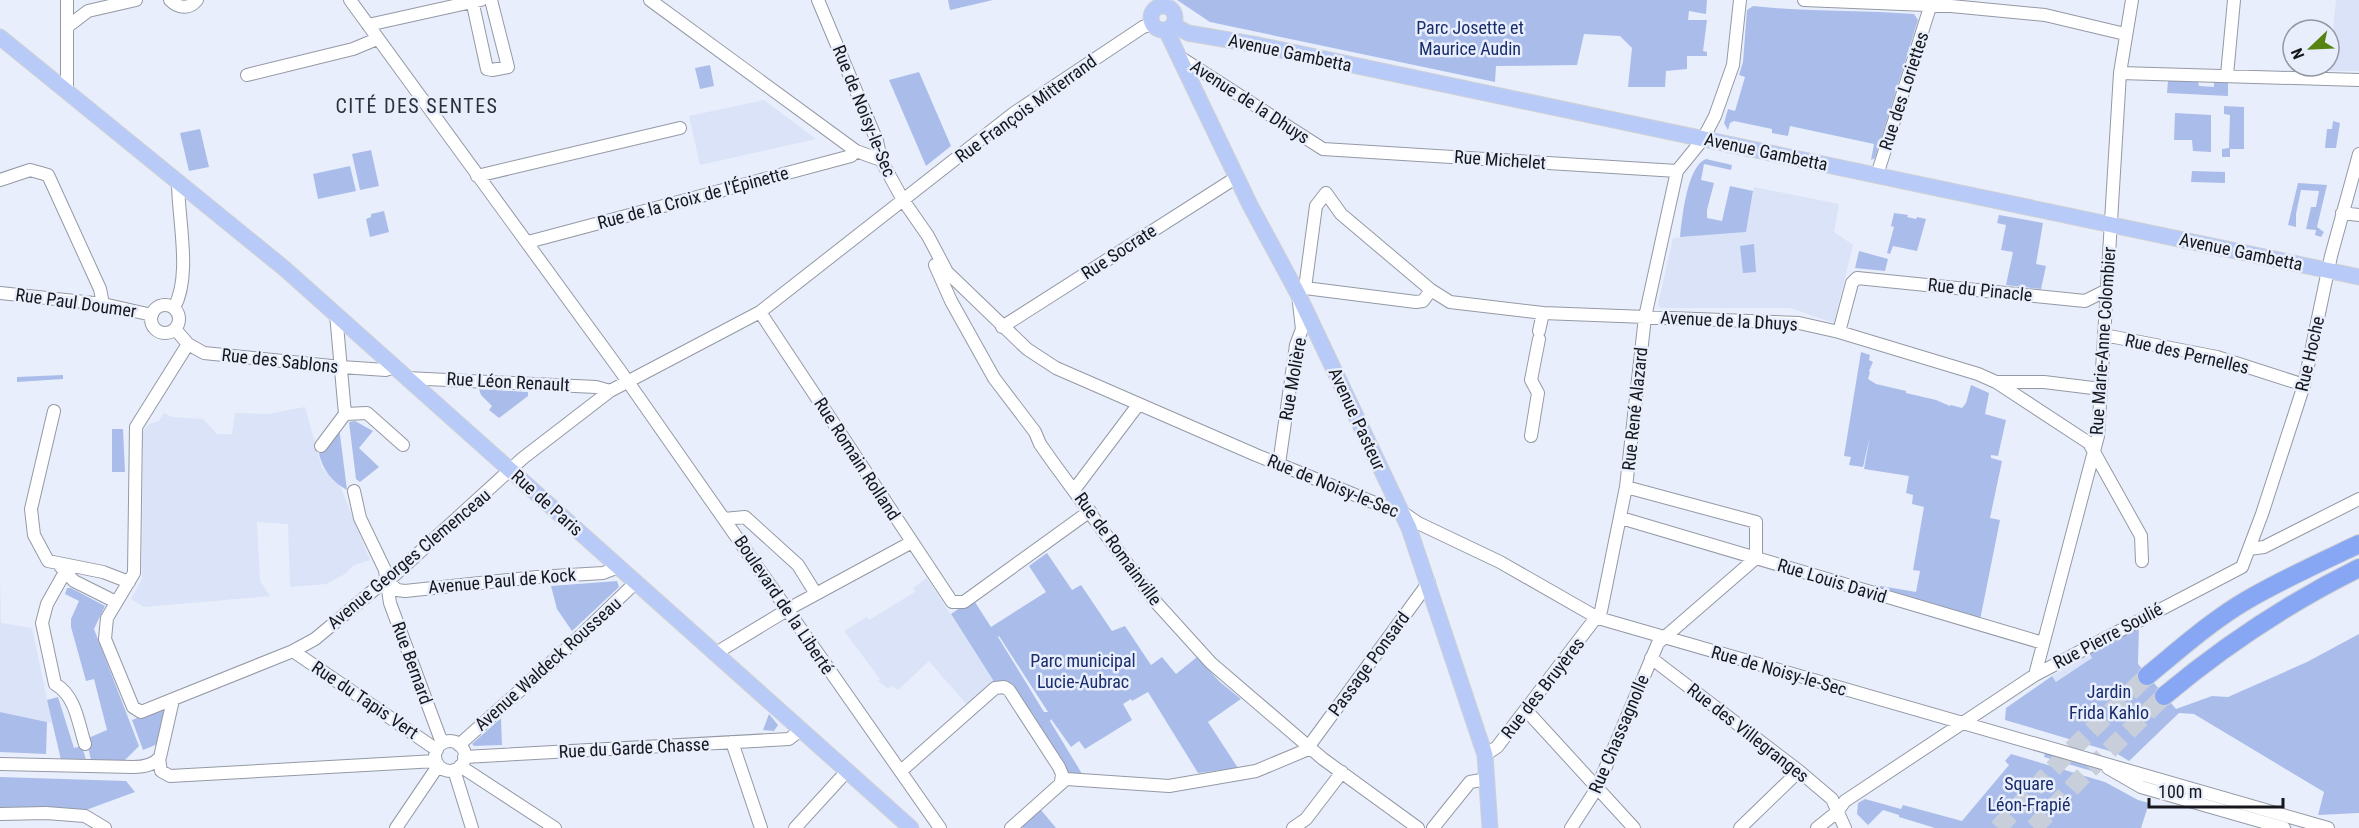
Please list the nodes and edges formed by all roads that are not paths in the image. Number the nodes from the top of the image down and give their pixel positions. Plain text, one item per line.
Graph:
1 (69, 0) edge
2 (136, 0) edge
3 (170, 0) edge
4 (197, 0) edge
5 (350, 0) edge
6 (491, 0) edge
7 (650, 0) edge
8 (818, 0) edge
9 (1740, 0) edge
10 (1804, 0) edge
11 (2132, 0) edge
12 (2234, 0) edge
13 (475, 1) edge
14 (1160, 3) edge
15 (1951, 3) edge
16 (1930, 7) junction
17 (88, 11) junction
18 (368, 25) junction
19 (1164, 26) junction
20 (67, 27) junction
21 (2125, 34) junction
22 (377, 39) junction
23 (2, 44) edge
24 (1178, 56) junction
25 (2120, 74) junction
26 (247, 75) dead end
27 (2227, 75) junction
28 (2359, 80) edge
29 (68, 92) junction
30 (680, 128) dead end
31 (1702, 139) junction
32 (1323, 149) joint
33 (856, 151) junction
34 (2359, 154) edge
35 (881, 160) junction
36 (1677, 171) junction
37 (1877, 175) junction
38 (477, 176) junction
39 (1237, 177) junction
40 (0, 180) edge
41 (178, 182) junction
42 (1326, 193) joint
43 (903, 200) junction
44 (2342, 213) junction
45 (2359, 215) edge
46 (2111, 225) junction
47 (528, 242) junction
48 (2328, 271) junction
49 (2359, 277) edge
50 (952, 286) junction
51 (1431, 290) junction
52 (2107, 290) junction
53 (1302, 291) junction
54 (0, 293) edge
55 (103, 304) junction
56 (174, 308) junction
57 (760, 312) junction
58 (1543, 313) junction
59 (336, 314) junction
60 (152, 315) junction
61 (1645, 317) junction
62 (1002, 327) junction
63 (175, 329) junction
64 (1839, 333) junction
65 (2104, 335) junction
66 (188, 344) junction
67 (394, 367) junction
68 (341, 368) junction
69 (406, 378) junction
70 (628, 381) junction
71 (1996, 382) junction
72 (2304, 385) junction
73 (2101, 389) junction
74 (610, 392) junction
75 (1138, 405) junction
76 (54, 411) dead end
77 (345, 414) junction
78 (1532, 436) dead end
79 (403, 445) dead end
80 (321, 446) dead end
81 (2095, 450) junction
82 (1279, 464) junction
83 (510, 471) junction
84 (1626, 487) junction
85 (1074, 490) junction
86 (354, 491) dead end
87 (2359, 499) edge
88 (1090, 511) junction
89 (1402, 512) junction
90 (1621, 518) junction
91 (724, 519) junction
92 (912, 542) junction
93 (2359, 544) edge
94 (2249, 549) junction
95 (1756, 558) junction
96 (2142, 561) dead end
97 (57, 565) junction
98 (619, 567) junction
99 (2359, 568) edge
100 (388, 581) junction
101 (129, 582) junction
102 (636, 582) junction
103 (1429, 582) junction
104 (816, 594) junction
105 (116, 602) junction
106 (788, 609) junction
107 (1598, 618) junction
108 (1664, 638) junction
109 (2043, 643) junction
110 (293, 651) junction
111 (716, 653) junction
112 (1651, 658) junction
113 (2035, 675) junction
114 (2147, 676) tunnel mouth
115 (2164, 696) tunnel mouth
116 (173, 700) junction
117 (1526, 710) junction
118 (1962, 722) junction
119 (801, 730) junction
120 (732, 742) junction
121 (85, 744) dead end
122 (459, 745) junction
123 (1310, 747) junction
124 (438, 755) junction
125 (1485, 755) junction
126 (159, 759) junction
127 (0, 764) edge
128 (460, 765) junction
129 (2102, 765) junction
130 (846, 771) junction
131 (901, 771) junction
132 (1799, 771) junction
133 (1342, 772) junction
134 (1487, 779) junction
135 (1064, 781) junction
136 (1597, 788) junction
137 (1837, 812) junction
138 (0, 814) edge
139 (904, 826) edge
140 (105, 828) edge
141 (396, 828) edge
142 (472, 828) edge
143 (555, 828) edge
144 (761, 828) edge
145 (795, 828) edge
146 (940, 828) edge
147 (1011, 828) edge
148 (1293, 828) edge
149 (1418, 828) edge
150 (1433, 828) edge
151 (1490, 828) edge
152 (1571, 828) edge
153 (1634, 828) edge
154 (1740, 828) edge
155 (1817, 828) edge
156 (1845, 828) edge
157 (2284, 828) edge
158 (2328, 828) edge

1 - 17 street
1 - 20 street
2 - 17 street
3 - 4 street
5 - 18 street, Boulevard de la Liberté
6 - 13 street
7 - 33 street
8 - 35 street, Rue de Noisy-le-Sec
9 - 31 street, Rue René Alazard
10 - 16 street
11 - 21 street, Rue Marie-Anne Colombier
12 - 27 street
13 - 18 street
14 - 19 main road
14 - 19 main road, Avenue Pasteur
15 - 16 street
15 - 21 street
16 - 37 street, Rue des Loriettes
17 - 20 street
18 - 22 street, Boulevard de la Liberté
19 - 24 main road, Avenue Pasteur
19 - 31 main road, Avenue Gambetta
19 - 43 street, Rue François Mitterrand
20 - 29 street
21 - 25 street, Rue Marie-Anne Colombier
22 - 26 street
22 - 38 street, Boulevard de la Liberté
23 - 29 main road, Rue de Paris
24 - 32 street, Avenue de la Dhuys
24 - 39 main road, Avenue Pasteur
25 - 27 street
25 - 46 street, Rue Marie-Anne Colombier
27 - 28 street
29 - 41 main road, Rue de Paris
30 - 38 street
31 - 36 street, Rue René Alazard
31 - 37 main road, Avenue Gambetta
32 - 36 street, Rue Michelet
33 - 35 street
33 - 47 street, Rue de la Croix de l'Épinette
34 - 44 street, Rue Hoche
35 - 43 street, Rue de Noisy-le-Sec
36 - 61 street, Rue René Alazard
37 - 46 main road, Avenue Gambetta
38 - 47 street, Boulevard de la Liberté
39 - 53 main road, Avenue Pasteur
39 - 62 street, Rue Socrate
40 - 55 street
41 - 56 street
41 - 59 main road, Rue de Paris
42 - 51 street, Avenue de la Dhuys
42 - 53 street, Rue Molière
43 - 50 street, Rue de Noisy-le-Sec
43 - 57 street, Rue François Mitterrand
44 - 45 street
44 - 48 street, Rue Hoche
46 - 48 main road, Avenue Gambetta
46 - 52 street, Rue Marie-Anne Colombier
47 - 70 street, Boulevard de la Liberté
48 - 49 main road, Avenue Gambetta
48 - 72 street, Rue Hoche
50 - 62 street, Rue de Noisy-le-Sec
50 - 85 street, Rue de Romainville
51 - 53 street
51 - 58 street, Avenue de la Dhuys
52 - 64 street, Rue du Pinacle
52 - 65 street, Rue Marie-Anne Colombier
53 - 82 street, Rue Molière
53 - 89 main road, Avenue Pasteur
54 - 55 street, Rue Paul Doumer
55 - 60 street, Rue Paul Doumer
56 - 60 street
56 - 63 street
57 - 70 street, Avenue Georges Clemenceau
57 - 92 street, Rue Romain Rolland
58 - 61 street, Avenue de la Dhuys
58 - 78 street
59 - 67 main road, Rue de Paris
59 - 68 street
60 - 63 street
61 - 64 street, Avenue de la Dhuys
61 - 84 street, Rue René Alazard
62 - 75 street, Rue de Noisy-le-Sec
63 - 66 street, Rue des Sablons
64 - 71 street, Avenue de la Dhuys
65 - 72 street, Rue des Pernelles
65 - 73 street, Rue Marie-Anne Colombier
66 - 68 street, Rue des Sablons
66 - 101 street
67 - 68 street, Rue des Sablons
67 - 69 main road, Rue de Paris
68 - 77 street
69 - 74 street, Rue Léon Renault
69 - 83 main road, Rue de Paris
70 - 74 street, Avenue Georges Clemenceau
70 - 91 street, Boulevard de la Liberté
71 - 73 street
71 - 81 street, Avenue de la Dhuys
72 - 94 street, Rue Hoche
73 - 81 street, Rue Marie-Anne Colombier
74 - 83 street, Avenue Georges Clemenceau
75 - 82 street, Rue de Noisy-le-Sec
75 - 85 street
76 - 97 street
77 - 79 street
77 - 80 street
81 - 96 street, Avenue de la Dhuys
81 - 109 street, Rue Marie-Anne Colombier
82 - 89 street, Rue de Noisy-le-Sec
83 - 98 main road, Rue de Paris
83 - 100 street, Avenue Georges Clemenceau
84 - 90 street, Rue René Alazard
84 - 95 street
85 - 88 street, Rue de Romainville
86 - 100 street, Rue Bernard
87 - 94 street
88 - 92 street, Rue Romain Rolland
88 - 123 street, Rue de Romainville
89 - 103 main road, Avenue Pasteur
89 - 107 street, Rue de Noisy-le-Sec
90 - 95 street, Rue Louis David
90 - 107 street, Rue René Alazard
91 - 104 street
91 - 106 street, Boulevard de la Liberté
92 - 104 street
93 - 114 highway
94 - 113 street, Rue Pierre Soulié
95 - 108 street, Rue Chassagnolle
95 - 109 street, Rue Louis David
97 - 101 street
97 - 105 street
97 - 121 street
98 - 100 street, Avenue Paul de Kock
98 - 102 main road, Rue de Paris
99 - 115 highway
100 - 110 street, Avenue Georges Clemenceau
100 - 124 street, Rue Bernard
101 - 105 street
102 - 111 main road, Rue de Paris
102 - 122 street, Avenue Waldeck Rousseau
103 - 123 street, Passage Ponsard
103 - 125 main road, Avenue Pasteur
104 - 106 street
105 - 116 street, Avenue Georges Clemenceau
106 - 111 street
106 - 131 street, Boulevard de la Liberté
107 - 108 street, Rue de Noisy-le-Sec
107 - 117 street, Rue des Bruyères
108 - 112 street, Rue Chassagnolle
108 - 118 street, Rue de Noisy-le-Sec
109 - 113 street, Rue Marie-Anne Colombier
110 - 116 street, Avenue Georges Clemenceau
110 - 124 street, Rue du Tapis Vert
111 - 119 main road, Rue de Paris
112 - 132 street, Rue des Villegranges
112 - 136 street, Rue Chassagnolle
113 - 118 street, Rue Pierre Soulié
116 - 126 street
117 - 125 street, Rue des Bruyères
117 - 136 street
118 - 129 street, Rue de Noisy-le-Sec
118 - 137 street, Rue Pierre Soulié
119 - 120 street, Rue du Garde Chasse
119 - 130 main road, Rue de Paris
120 - 128 street, Rue du Garde Chasse
120 - 144 street
122 - 124 street
122 - 128 street
123 - 133 street, Rue de Romainville
123 - 135 street
124 - 126 street
124 - 128 street
124 - 141 street
125 - 134 main road, Avenue Pasteur
126 - 127 street
128 - 142 street
128 - 143 street
129 - 157 street, Rue de Noisy-le-Sec
129 - 158 street, Rue de Noisy-le-Sec
130 - 139 main road, Rue de Paris
130 - 145 street
131 - 135 street
131 - 146 street, Boulevard de la Liberté
132 - 137 street, Rue des Villegranges
132 - 154 street
133 - 148 street
133 - 149 street, Rue de Romainville
134 - 150 street
134 - 151 main road, Avenue Pasteur
135 - 147 street
136 - 152 street, Rue Chassagnolle
136 - 153 street
137 - 155 street, Rue Pierre Soulié
137 - 156 street, Rue des Villegranges
138 - 140 street

